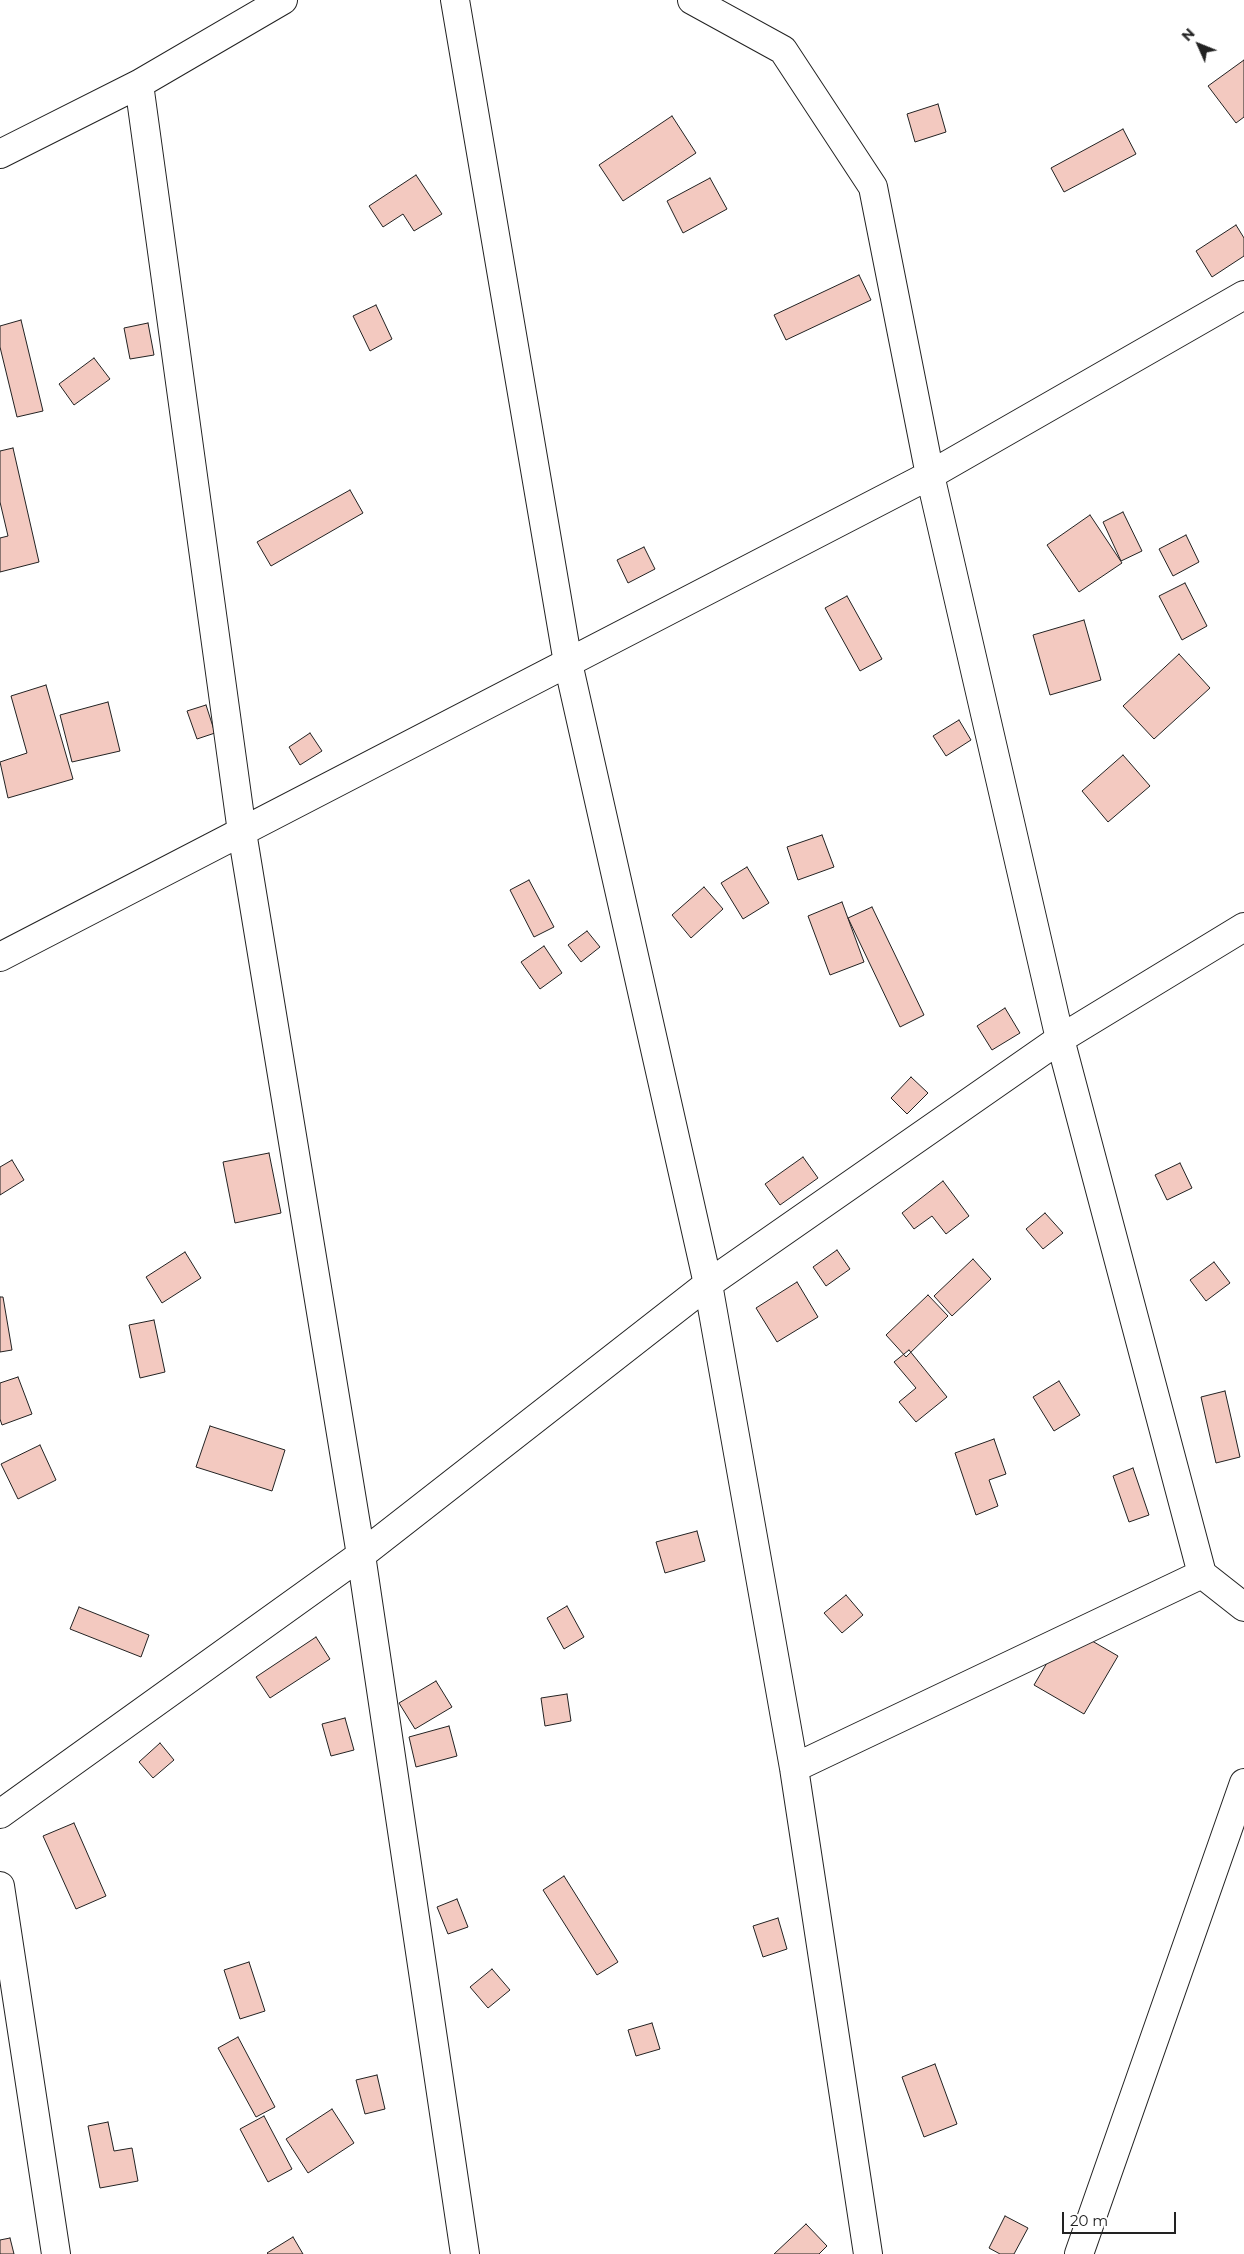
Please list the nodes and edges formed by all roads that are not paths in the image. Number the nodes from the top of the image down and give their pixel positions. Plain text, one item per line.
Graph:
1 (284, 0) edge
2 (455, 0) edge
3 (692, 0) edge
4 (139, 84) junction
5 (0, 154) edge
6 (1244, 295) edge
7 (930, 475) junction
8 (568, 663) junction
9 (242, 832) junction
10 (1244, 927) edge
11 (0, 957) edge
12 (1060, 1039) junction
13 (708, 1284) junction
14 (361, 1555) junction
15 (1202, 1574) junction
16 (1244, 1607) edge
17 (794, 1768) junction
18 (1244, 1783) edge
19 (0, 1814) edge
20 (0, 1886) edge
21 (56, 2254) edge
22 (465, 2254) edge
23 (868, 2254) edge
24 (1079, 2254) edge

1 - 4 street
2 - 8 street
3 - 7 street
4 - 5 street
4 - 9 street
6 - 7 street
7 - 8 street
7 - 12 street
8 - 9 street
8 - 13 street
9 - 11 street
9 - 14 street
10 - 12 street
12 - 13 street
12 - 15 street
13 - 14 street
13 - 17 street
14 - 19 street
14 - 22 street
15 - 16 street
15 - 17 street
17 - 23 street
18 - 24 street
20 - 21 street

